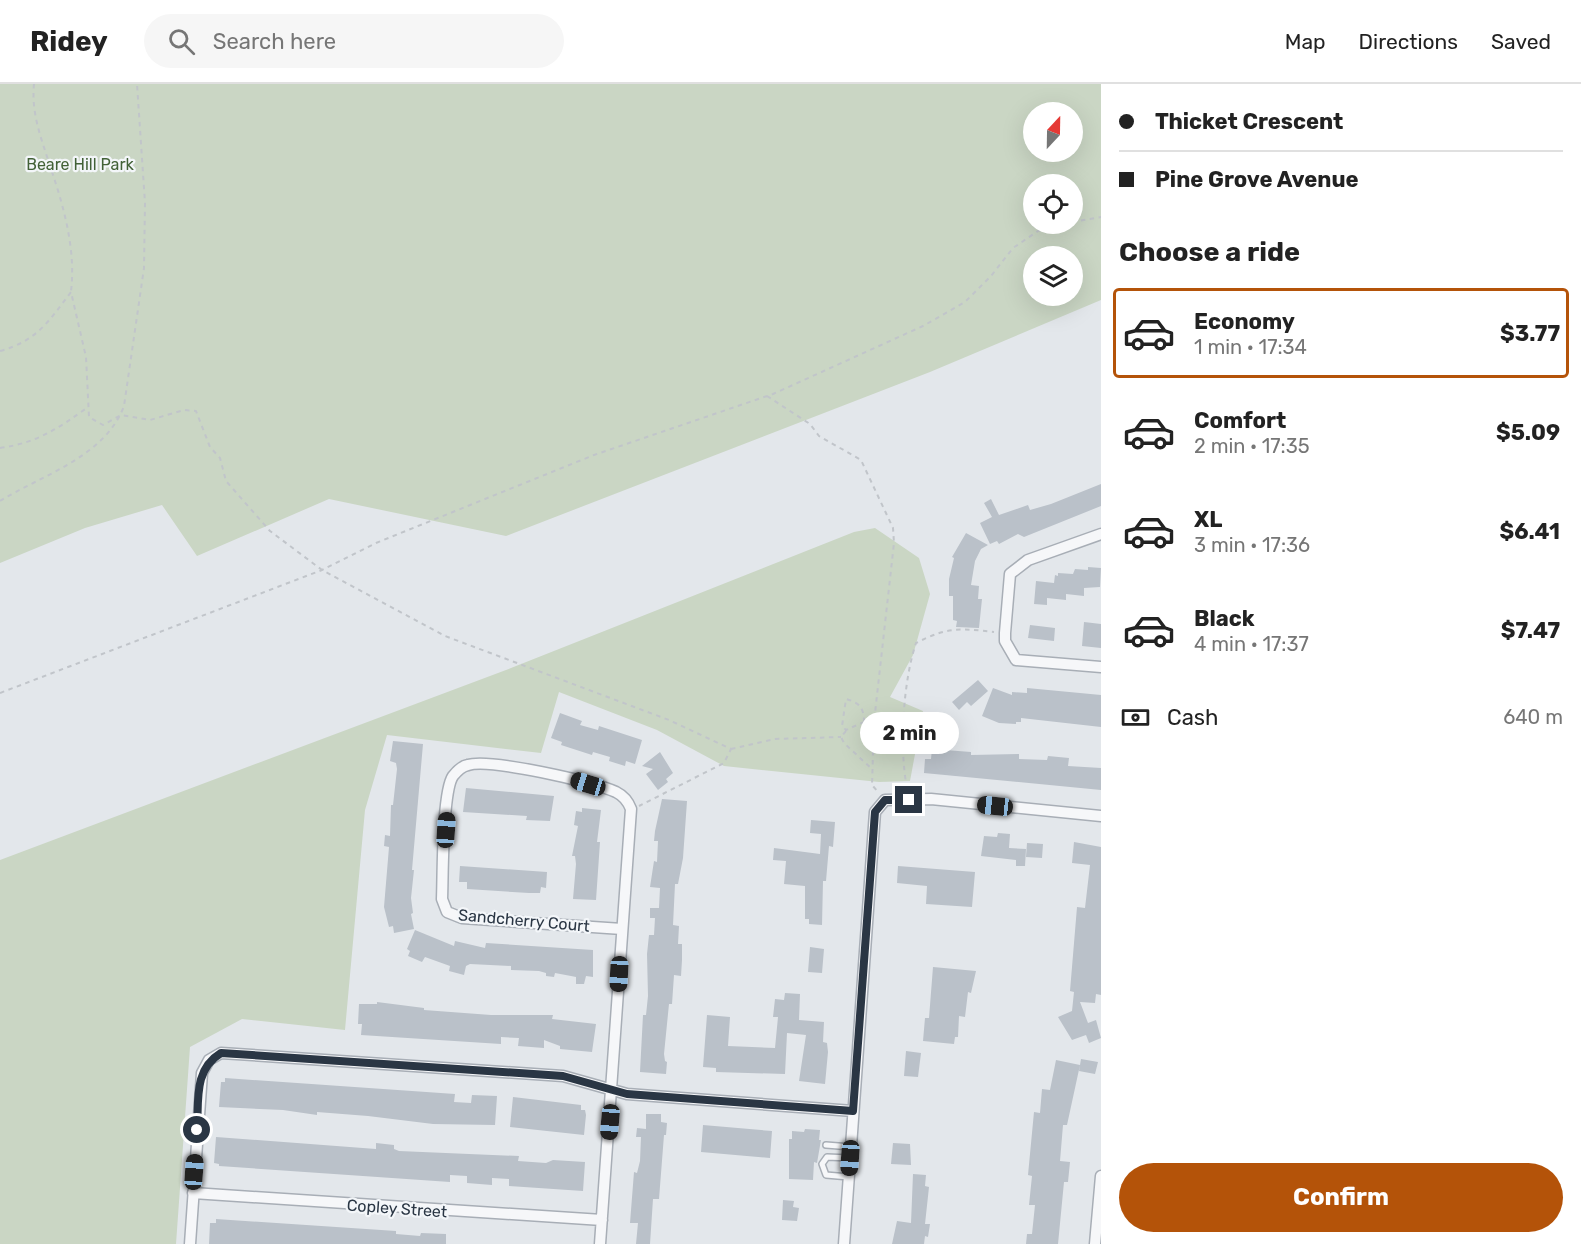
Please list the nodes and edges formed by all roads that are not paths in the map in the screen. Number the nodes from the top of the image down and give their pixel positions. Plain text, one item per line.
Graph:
1 (1101, 534) edge
2 (1101, 668) edge
3 (1101, 816) edge
4 (622, 928) junction
5 (613, 1088) junction
6 (853, 1111) junction
7 (825, 1145) dead end
8 (850, 1152) junction
9 (1101, 1176) edge
10 (849, 1178) junction
11 (193, 1193) junction
12 (602, 1220) junction
13 (190, 1244) edge
14 (600, 1244) edge
15 (844, 1244) edge
16 (1095, 1244) edge

1 - 2 street
3 - 6 street
4 - 4 street, Sandcherry Court
4 - 5 street
5 - 6 street
5 - 11 street
5 - 12 street
6 - 8 street
7 - 8 lane
8 - 10 street
8 - 10 lane
9 - 16 street
10 - 15 street
11 - 12 street, Copley Street
11 - 13 street
12 - 14 street

